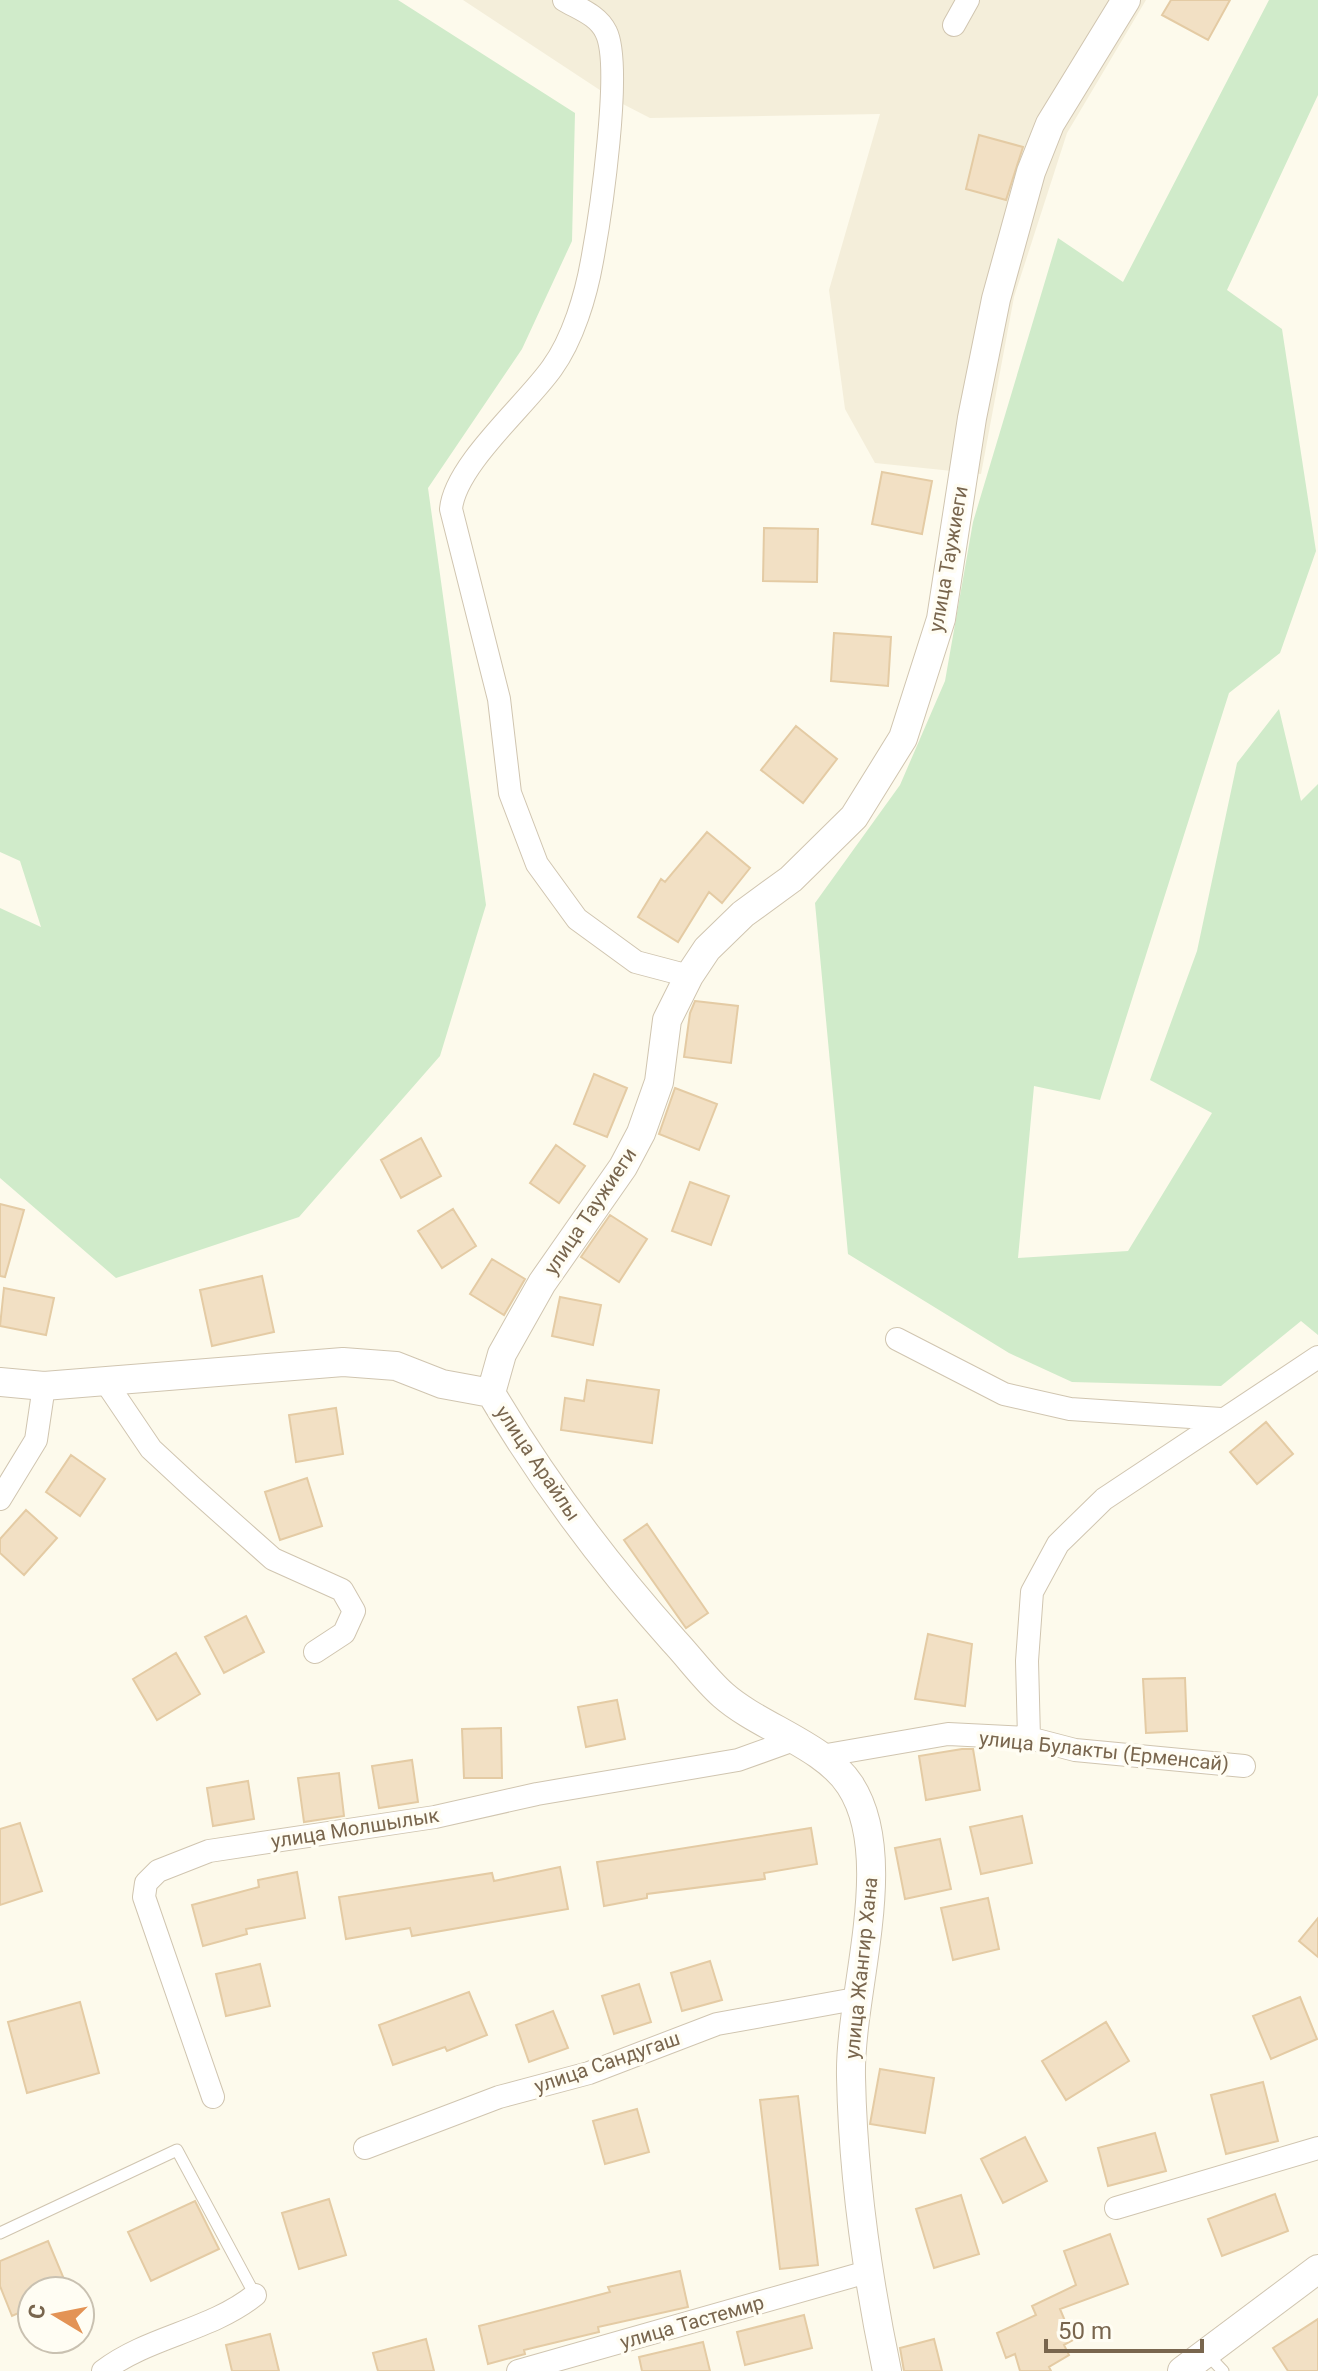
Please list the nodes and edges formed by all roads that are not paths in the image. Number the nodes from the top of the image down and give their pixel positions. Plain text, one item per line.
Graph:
1 (564, 0) edge
2 (968, 0) edge
3 (1126, 0) edge
4 (954, 25) dead end
5 (689, 976) junction
6 (897, 1339) dead end
7 (1318, 1357) edge
8 (105, 1381) junction
9 (0, 1382) edge
10 (44, 1386) junction
11 (491, 1393) junction
12 (1221, 1419) junction
13 (0, 1499) edge
14 (315, 1652) dead end
15 (1029, 1738) junction
16 (791, 1741) junction
17 (821, 1756) junction
18 (1244, 1766) dead end
19 (855, 1999) junction
20 (213, 2097) dead end
21 (365, 2148) dead end
22 (1318, 2148) edge
23 (1116, 2208) dead end
24 (0, 2233) edge
25 (1318, 2269) edge
26 (867, 2272) junction
27 (255, 2295) joint
28 (1214, 2362) edge
29 (103, 2371) edge
30 (518, 2371) edge
31 (887, 2371) edge
32 (1182, 2371) edge

1 - 5 street
2 - 4 street
3 - 5 street, улица Таужиеги
5 - 11 street, улица Таужиеги
6 - 12 street
7 - 12 street
8 - 10 street, улица Арайлы
8 - 11 street, улица Арайлы
8 - 14 street
9 - 10 street, улица Арайлы
10 - 13 street
11 - 16 street, улица Арайлы
12 - 15 street
15 - 17 street, улица Булакты (Ерменсай)
15 - 18 street, улица Булакты (Ерменсай)
16 - 17 street, улица Жангир Хана
16 - 20 street, улица Молшылык
17 - 19 street, улица Жангир Хана
19 - 21 street, улица Сандугаш
19 - 26 street, улица Жангир Хана
22 - 23 street
24 - 27 lane
25 - 28 street
26 - 30 street, улица Тастемир
26 - 31 street, улица Жангир Хана
27 - 29 street
28 - 32 street

